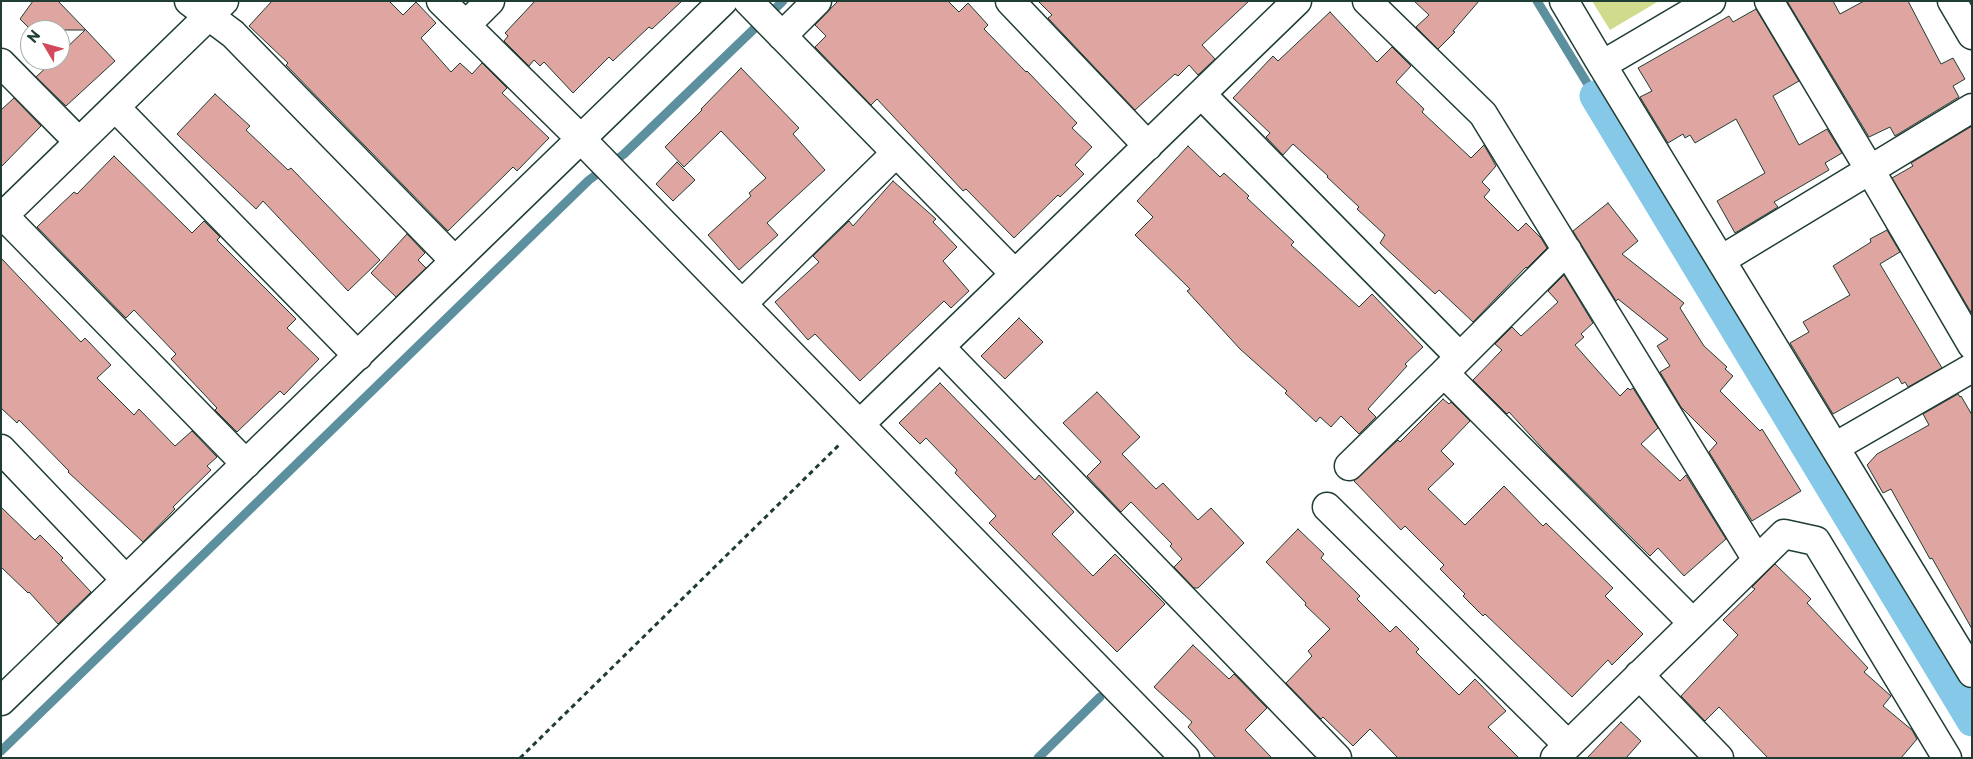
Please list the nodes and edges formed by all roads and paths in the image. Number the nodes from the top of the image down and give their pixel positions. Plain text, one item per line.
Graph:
1 (442, 1) edge
2 (490, 1) edge
3 (723, 1) edge
4 (748, 1) edge
5 (817, 1) edge
6 (1010, 1) edge
7 (1367, 1) edge
8 (1564, 1) edge
9 (1711, 1) edge
10 (1769, 1) edge
11 (1952, 1) edge
12 (207, 6) edge
13 (1282, 6) edge
14 (466, 25) junction
15 (777, 32) junction
16 (1972, 35) edge
17 (1, 63) edge
18 (1602, 65) junction
19 (1201, 94) junction
20 (115, 107) junction
21 (1972, 108) edge
22 (79, 142) junction
23 (584, 142) junction
24 (1148, 146) junction
25 (896, 153) junction
26 (1870, 170) junction
27 (2, 217) edge
28 (1567, 250) junction
29 (1721, 260) junction
30 (455, 261) junction
31 (1015, 274) junction
32 (742, 304) junction
33 (1972, 346) edge
34 (940, 347) junction
35 (358, 356) junction
36 (1452, 365) junction
37 (1972, 368) edge
38 (860, 424) junction
39 (1835, 447) junction
40 (1, 449) edge
41 (246, 464) junction
42 (1350, 466) dead end
43 (1327, 507) dead end
44 (1757, 560) junction
45 (126, 580) junction
46 (1693, 623) junction
47 (1961, 633) edge
48 (1972, 673) edge
49 (1639, 675) junction
50 (1, 701) edge
51 (1561, 752) edge
52 (520, 758) edge
53 (1185, 758) edge
54 (1337, 758) edge
55 (1719, 758) edge
56 (1947, 758) edge

1 - 14 street
2 - 14 street
3 - 23 street
4 - 15 street
5 - 15 street
6 - 24 street
7 - 28 street
8 - 18 street
9 - 18 street
10 - 26 street
11 - 16 street
12 - 20 street
12 - 30 street
13 - 19 street
14 - 23 street
15 - 25 street
17 - 22 street
18 - 29 street
19 - 24 street
19 - 36 street
20 - 22 street
20 - 35 street
21 - 26 street
22 - 27 street
23 - 30 street
23 - 32 street
24 - 31 street
25 - 31 street
25 - 32 street
26 - 29 street
26 - 33 street
27 - 41 street
28 - 36 street
28 - 44 street
29 - 39 street
30 - 35 street
31 - 34 street
32 - 38 street
34 - 38 street
34 - 54 street
35 - 41 street
36 - 42 street
36 - 46 street
37 - 39 street
38 - 52 path
38 - 53 street
39 - 47 street
40 - 45 street
41 - 45 street
43 - 51 street
44 - 46 street
44 - 56 street
45 - 50 street
46 - 49 street
47 - 48 street
49 - 51 street
49 - 55 street

